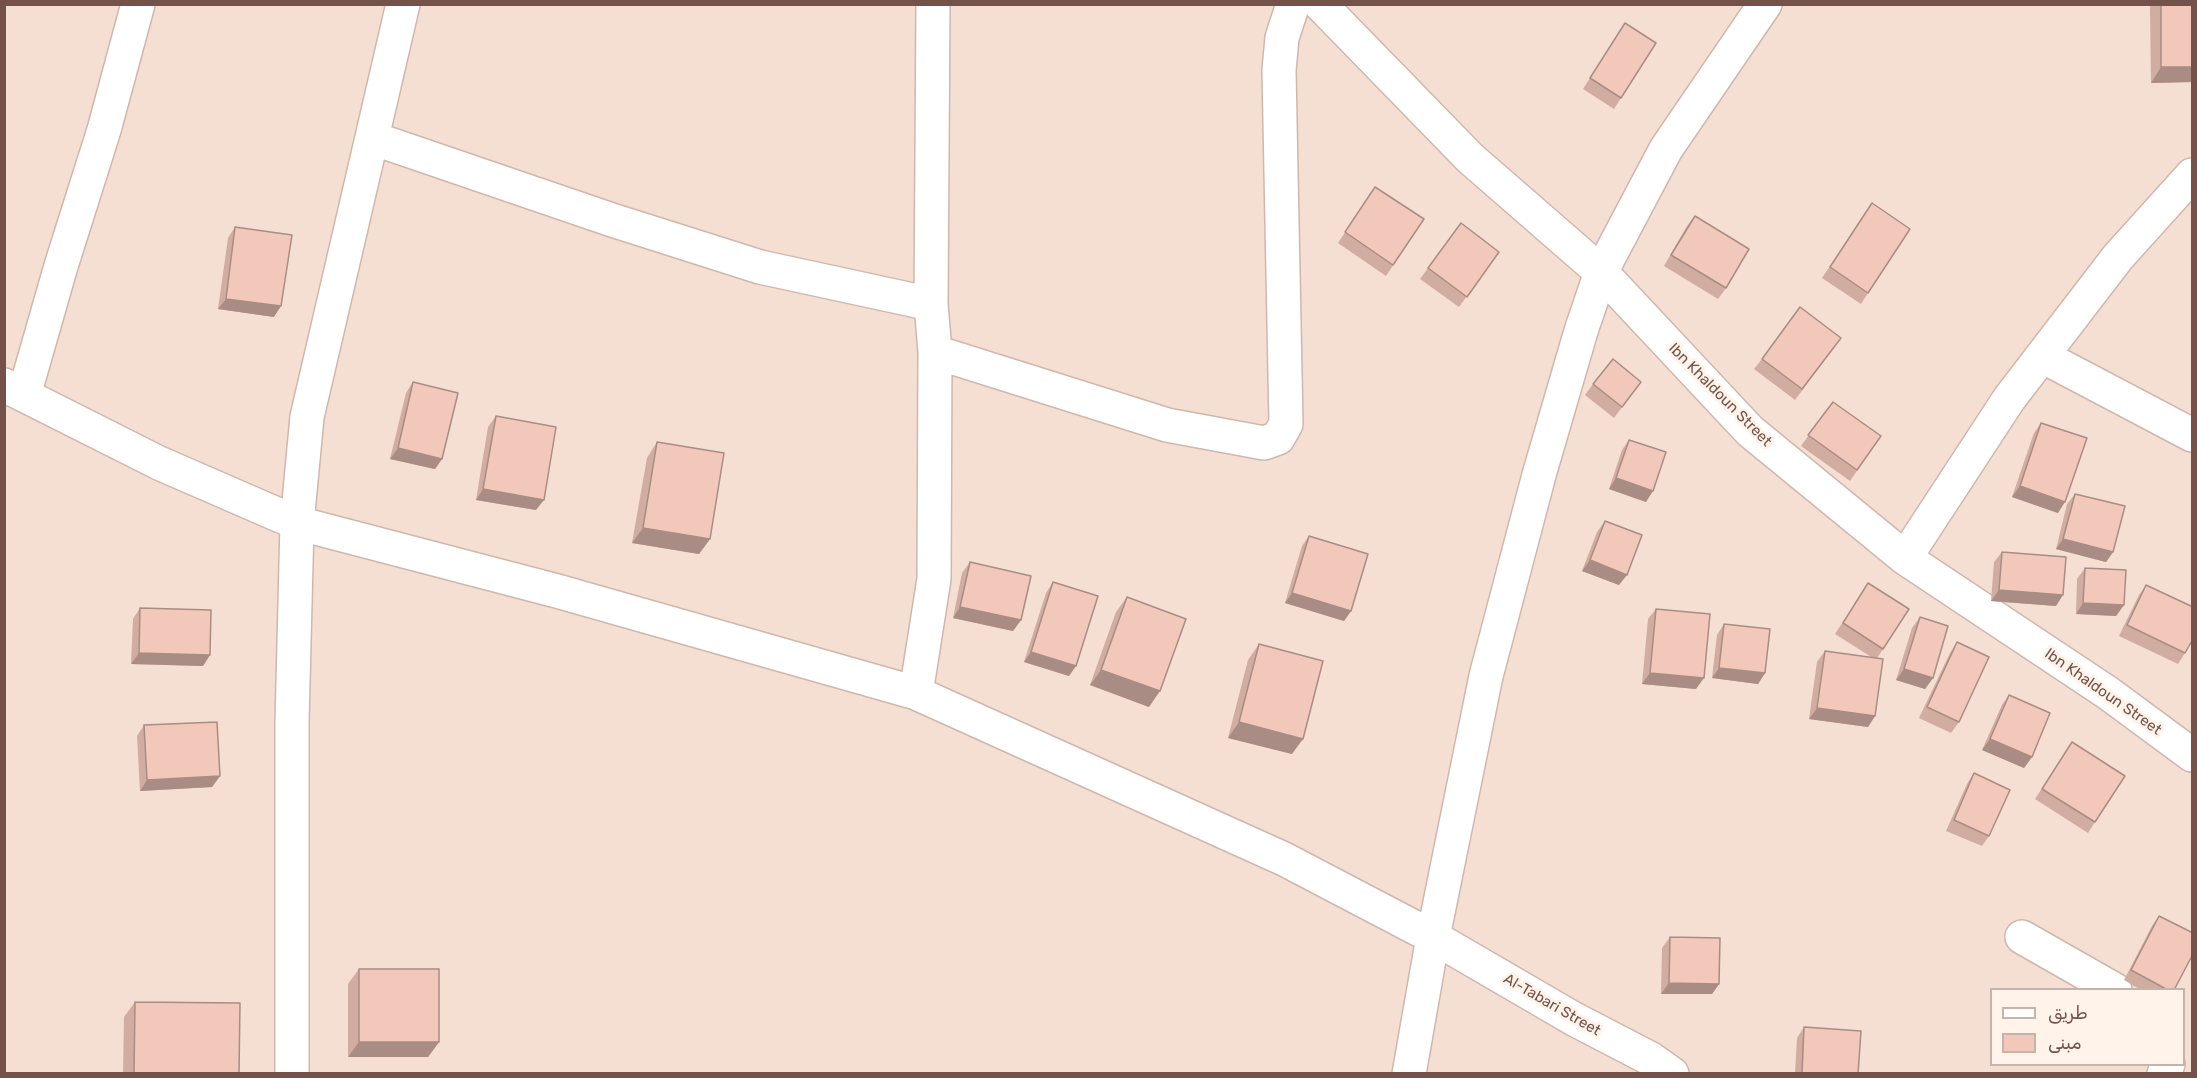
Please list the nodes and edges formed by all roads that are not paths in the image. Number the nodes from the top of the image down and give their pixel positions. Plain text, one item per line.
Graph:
1 (138, 4) edge
2 (404, 4) edge
3 (933, 4) edge
4 (1293, 4) edge
5 (1320, 4) edge
6 (1765, 4) edge
7 (372, 138) junction
8 (2193, 175) edge
9 (1601, 272) junction
10 (931, 304) junction
11 (935, 352) junction
12 (2042, 356) junction
13 (14, 390) edge
14 (2193, 435) edge
15 (297, 523) junction
16 (1905, 558) junction
17 (916, 693) junction
18 (2193, 755) edge
19 (1433, 937) junction
20 (2022, 937) dead end
21 (2111, 988) edge
22 (1658, 1069) edge
23 (292, 1074) edge
24 (1408, 1074) edge

1 - 13 street
2 - 7 street
3 - 10 street
4 - 11 street
5 - 9 street, Ibn Khaldoun Street
6 - 9 street
7 - 10 street
7 - 15 street
8 - 12 street
9 - 16 street, Ibn Khaldoun Street
9 - 19 street
10 - 11 street
11 - 17 street
12 - 14 street
12 - 16 street
13 - 15 street, Al-Tabari Street
15 - 17 street, Al-Tabari Street
15 - 23 street
16 - 18 street, Ibn Khaldoun Street
17 - 19 street, Al-Tabari Street
19 - 22 street, Al-Tabari Street
19 - 24 street
20 - 21 street

